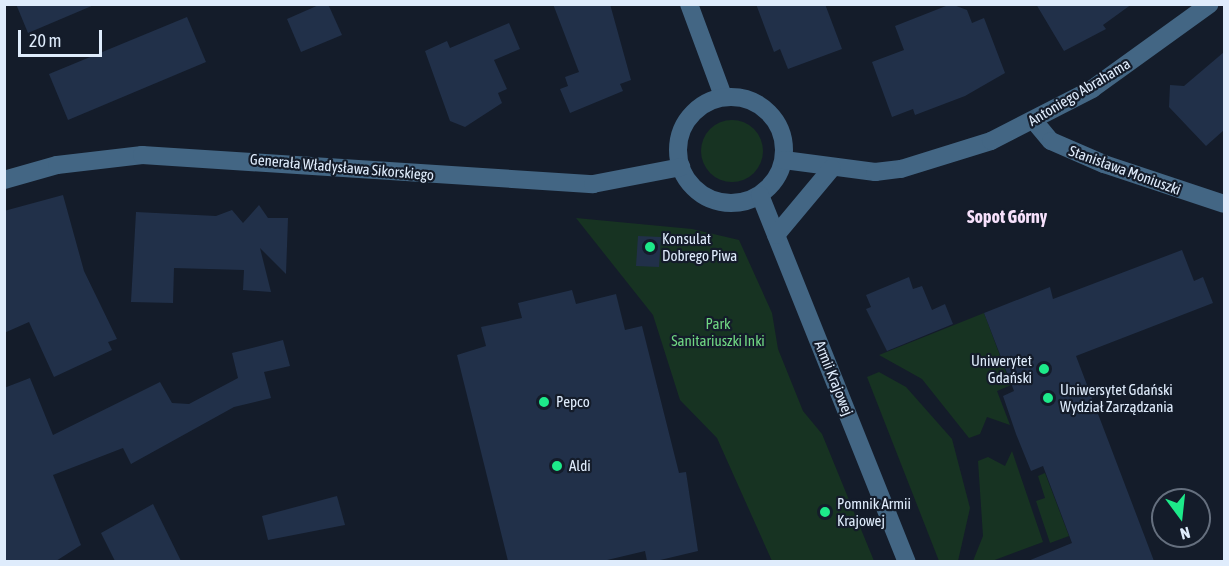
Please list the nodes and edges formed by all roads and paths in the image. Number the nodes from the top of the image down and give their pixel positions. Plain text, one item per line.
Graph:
1 (689, 4) edge
2 (1210, 4) edge
3 (723, 96) junction
4 (1035, 121) junction
5 (784, 160) junction
6 (681, 167) junction
7 (832, 168) junction
8 (4, 180) edge
9 (760, 195) junction
10 (1224, 204) edge
11 (776, 235) junction
12 (907, 561) edge

1 - 3 street
2 - 4 street, Antoniego Abrahama
3 - 5 street
3 - 6 street
4 - 7 street, Antoniego Abrahama
4 - 10 street, Stanisława Moniuszki
5 - 7 street, Antoniego Abrahama
5 - 9 street
6 - 8 street, Generała Władysława Sikorskiego
6 - 9 street
7 - 11 street
9 - 11 street, Armii Krajowej
11 - 12 street, Armii Krajowej

